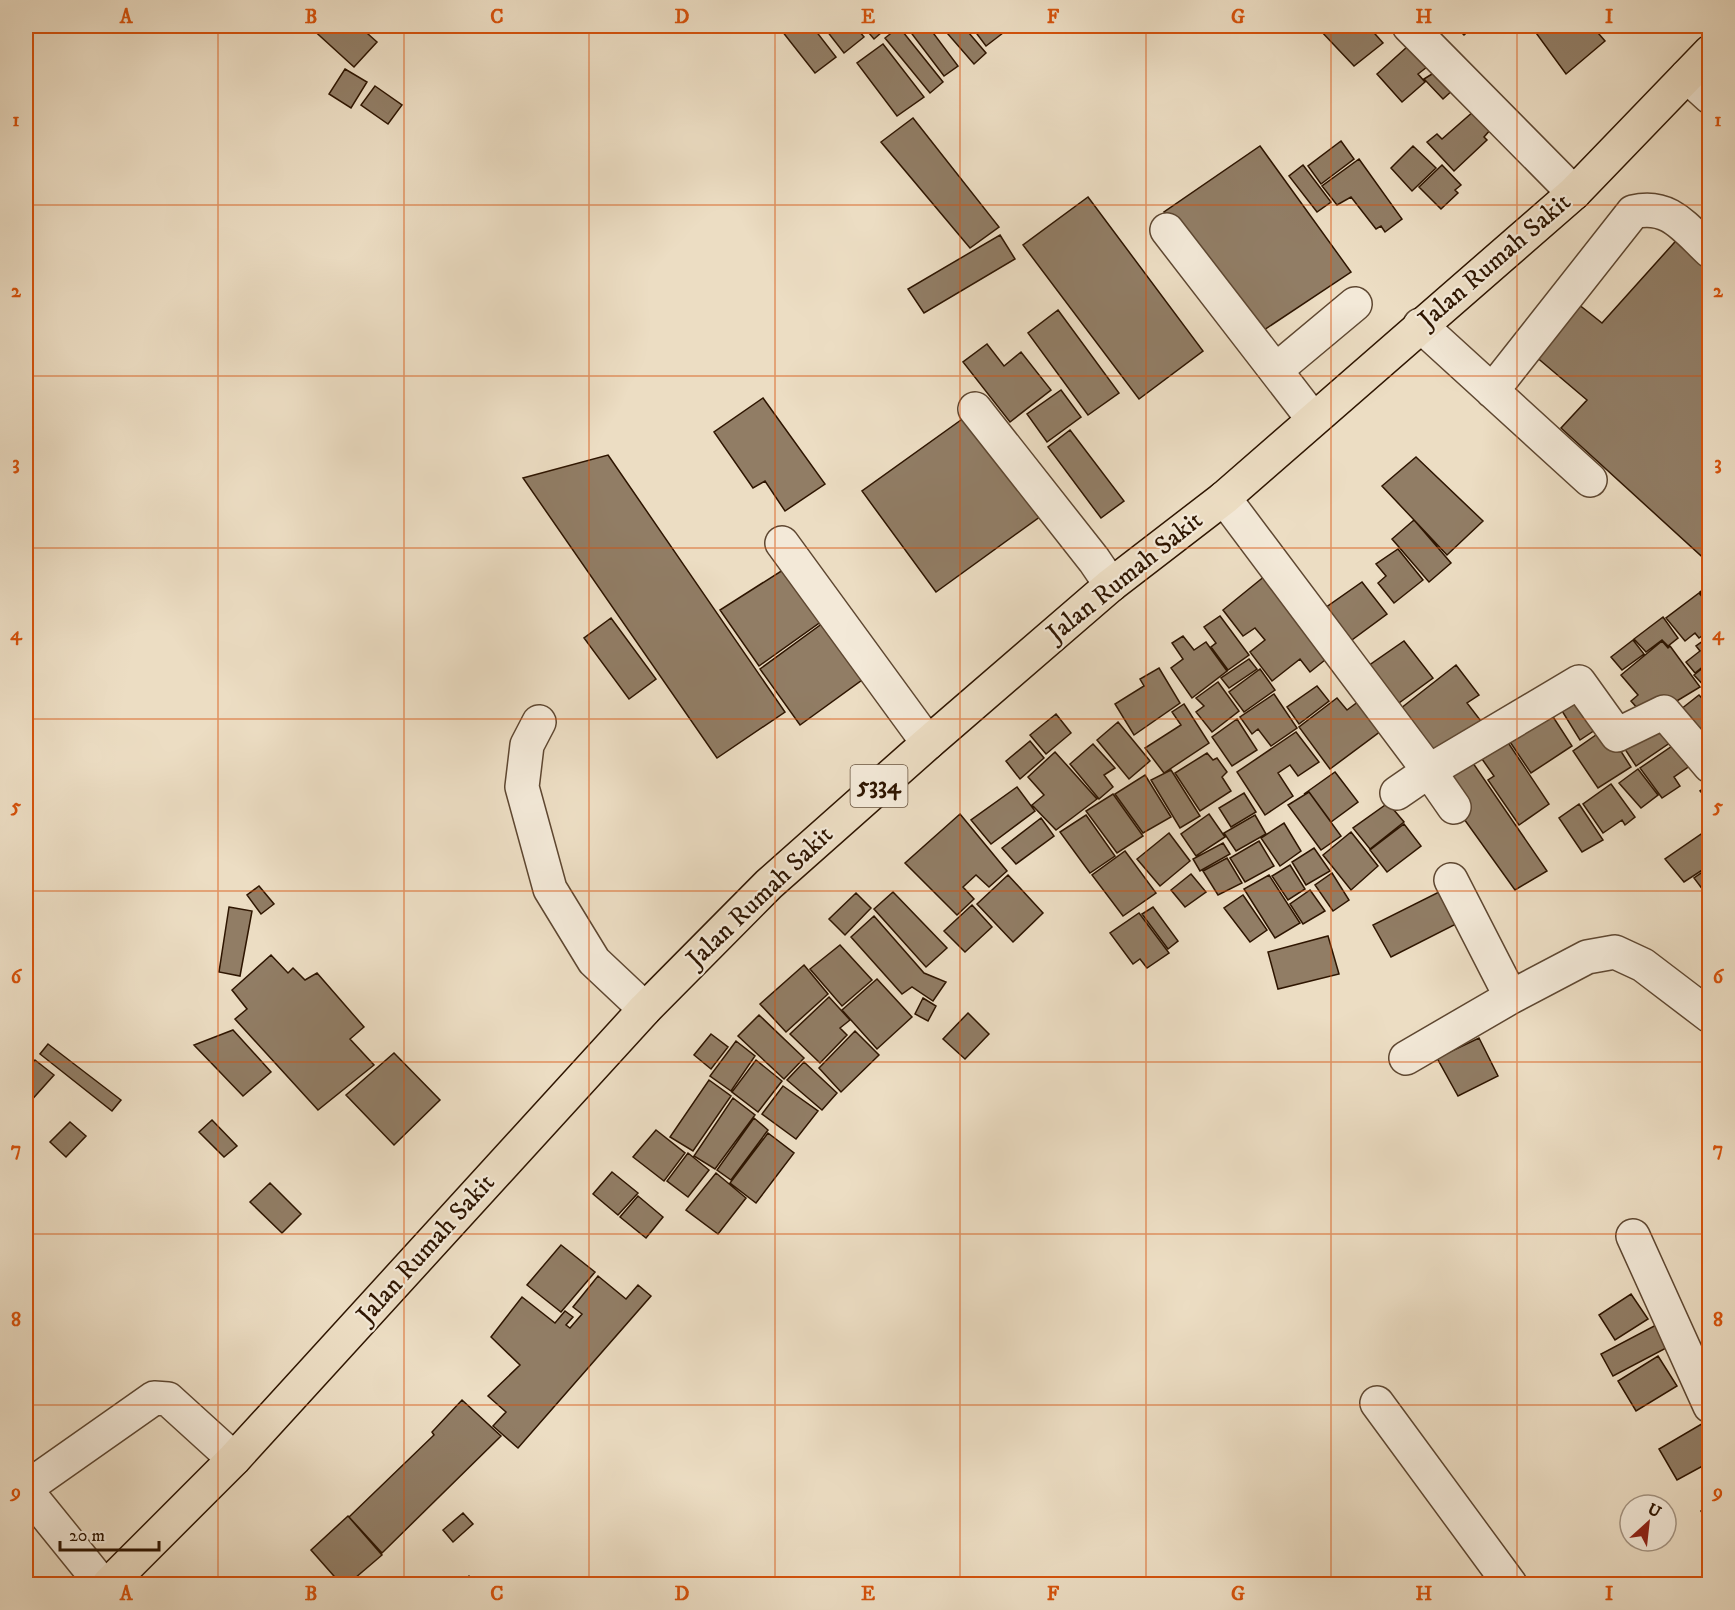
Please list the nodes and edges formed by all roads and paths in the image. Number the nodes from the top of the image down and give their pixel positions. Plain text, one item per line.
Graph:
1 (1409, 26) edge
2 (1710, 52) edge
3 (1698, 86) edge
4 (1574, 193) junction
5 (1167, 230) dead end
6 (1710, 251) edge
7 (1355, 304) dead end
8 (1420, 325) junction
9 (1276, 370) junction
10 (1492, 390) junction
11 (975, 409) dead end
12 (1313, 419) junction
13 (1590, 480) dead end
14 (1224, 498) junction
15 (782, 543) dead end
16 (1111, 585) junction
17 (539, 722) dead end
18 (928, 742) junction
19 (1710, 766) edge
20 (1429, 771) junction
21 (1397, 793) dead end
22 (1454, 807) dead end
23 (1451, 880) dead end
24 (1511, 997) junction
25 (645, 1009) junction
26 (1710, 1016) edge
27 (1406, 1058) dead end
28 (1633, 1236) dead end
29 (1377, 1403) dead end
30 (1710, 1406) edge
31 (234, 1459) junction
32 (26, 1489) edge
33 (102, 1584) edge
34 (109, 1584) edge
35 (1510, 1584) edge

1 - 4 street
2 - 3 main road, Jalan Rumah Sakit / 5334
3 - 4 main road, Jalan Rumah Sakit / 5334
4 - 8 main road, Jalan Rumah Sakit / 5334
5 - 9 street
6 - 10 street
7 - 9 street
8 - 10 street
8 - 12 main road, Jalan Rumah Sakit / 5334
9 - 12 street
10 - 13 street
11 - 16 street
12 - 14 main road, Jalan Rumah Sakit / 5334
14 - 16 main road, Jalan Rumah Sakit / 5334
14 - 20 street
15 - 18 street
16 - 18 main road, Jalan Rumah Sakit / 5334
17 - 25 street
18 - 25 main road, Jalan Rumah Sakit / 5334
19 - 20 street
20 - 21 street
20 - 22 street
23 - 24 street
24 - 26 street
24 - 27 street
25 - 31 main road, Jalan Rumah Sakit / 5334
28 - 30 street
29 - 35 street
31 - 32 street
31 - 34 main road, Jalan Rumah Sakit / 5334
32 - 33 street

